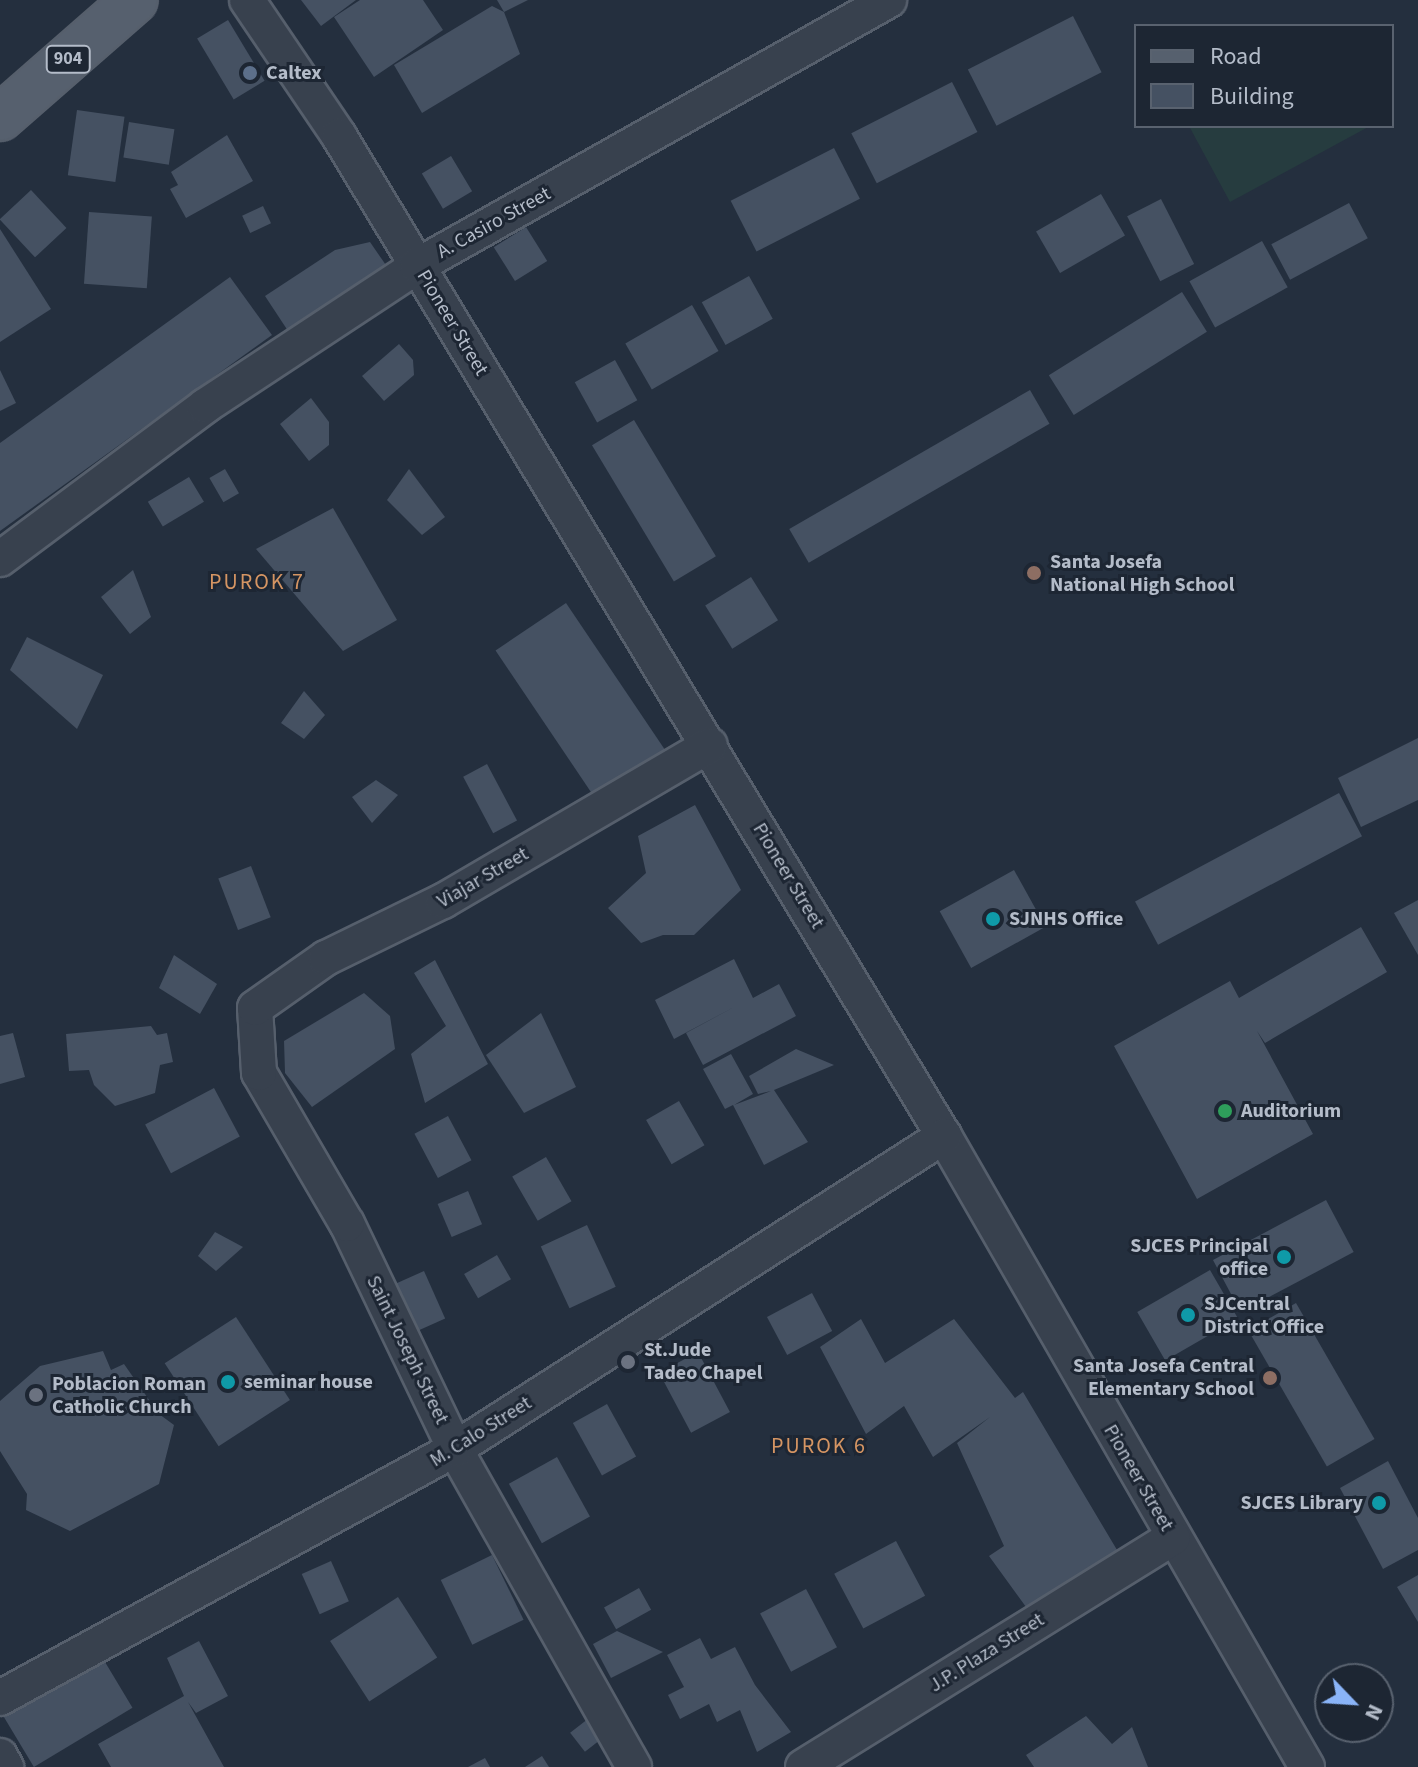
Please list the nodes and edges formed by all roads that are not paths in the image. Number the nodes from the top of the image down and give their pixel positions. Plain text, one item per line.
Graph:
1 (135, 0) edge
2 (247, 0) edge
3 (889, 0) edge
4 (0, 118) edge
5 (417, 266) junction
6 (0, 559) edge
7 (710, 745) junction
8 (255, 1008) joint
9 (944, 1136) junction
10 (455, 1449) junction
11 (1173, 1538) junction
12 (0, 1698) edge
13 (0, 1756) edge
14 (6, 1767) edge
15 (634, 1767) edge
16 (803, 1767) edge
17 (1307, 1767) edge

1 - 4 main road, 904
2 - 5 street, Pioneer Street
3 - 5 street, A. Casiro Street
5 - 6 street, A. Casiro Street
5 - 7 street, Pioneer Street
7 - 8 street, Viajar Street
7 - 9 street, Pioneer Street
8 - 10 street, Saint Joseph Street
9 - 10 street, M. Calo Street
9 - 11 street, Pioneer Street
10 - 12 street, M. Calo Street
10 - 15 street, Saint Joseph Street
11 - 16 street, J.P. Plaza Street
11 - 17 street, Pioneer Street
13 - 14 street

